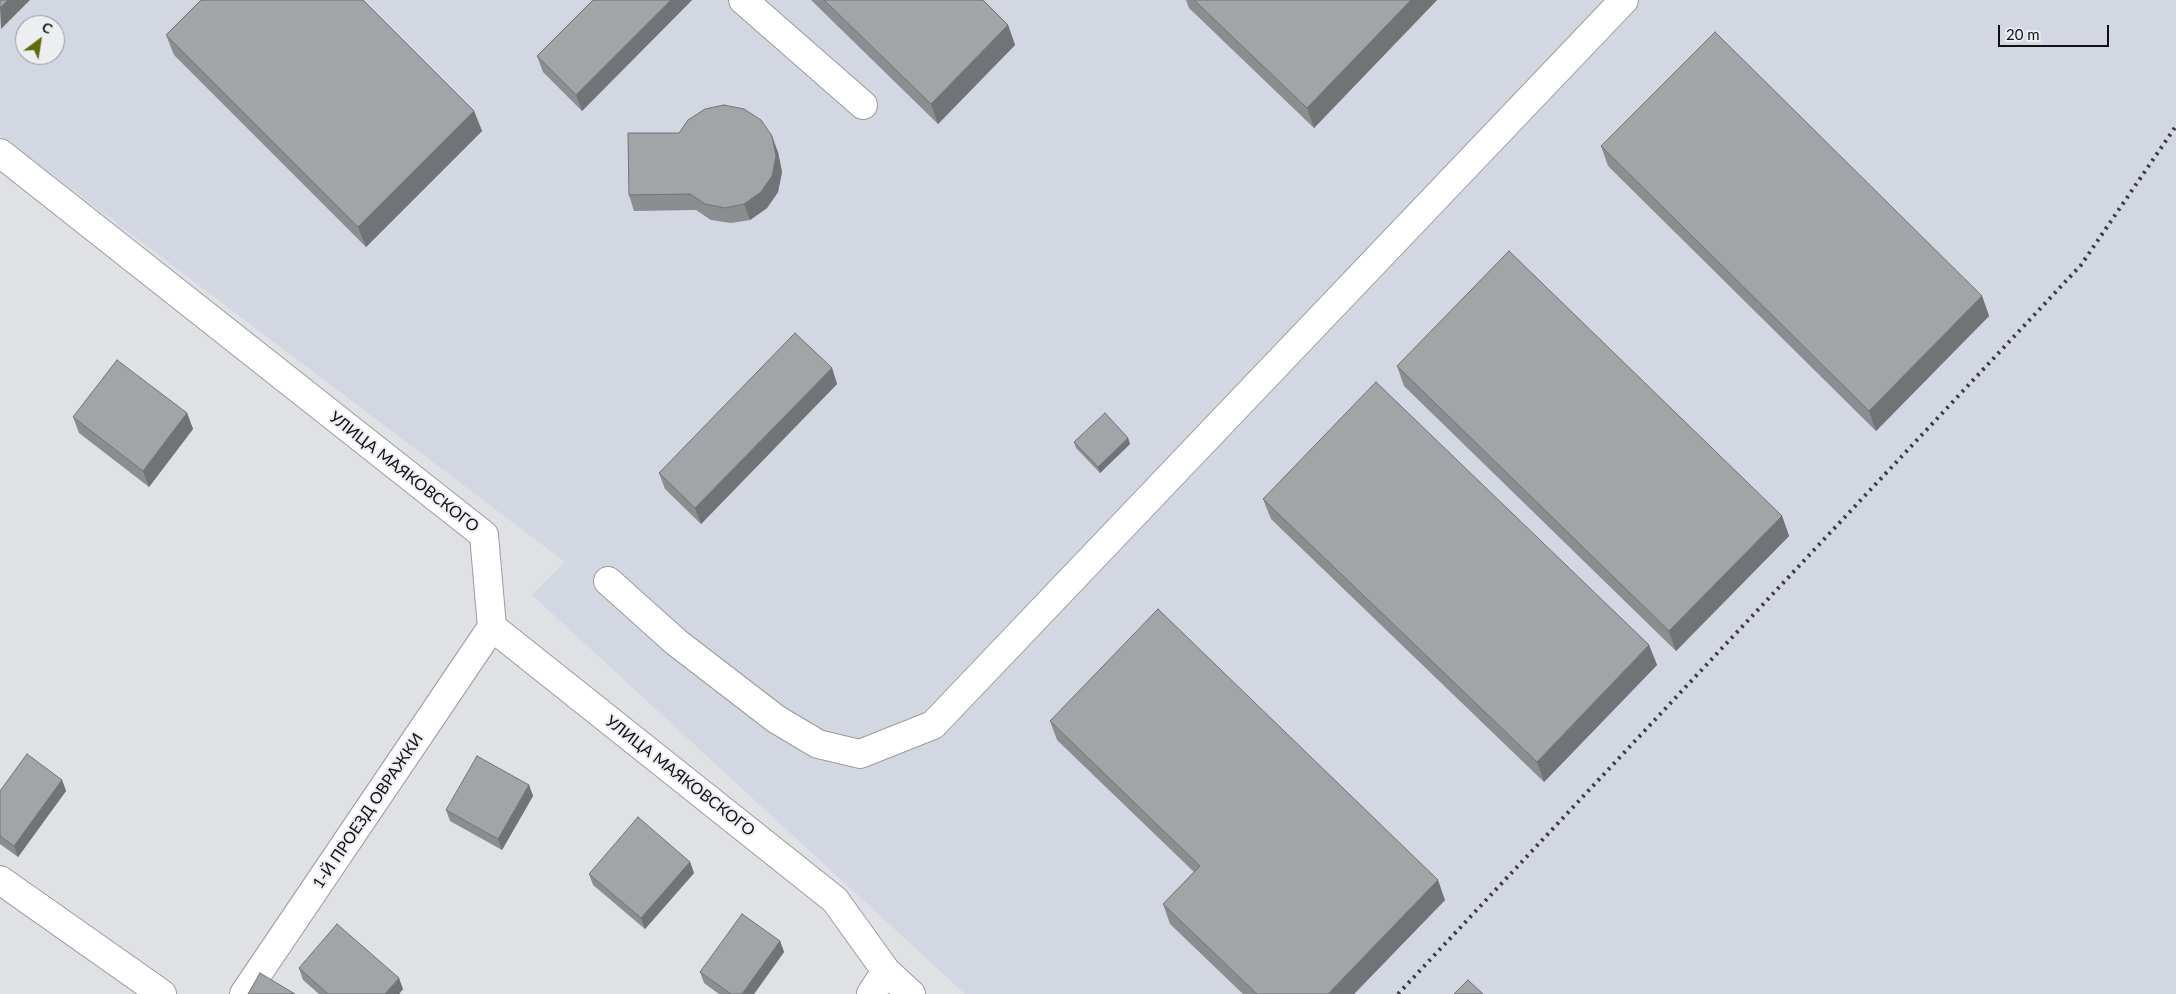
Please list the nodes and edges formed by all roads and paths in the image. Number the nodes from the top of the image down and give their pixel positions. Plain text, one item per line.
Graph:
1 (743, 0) edge
2 (1624, 0) edge
3 (863, 105) dead end
4 (0, 153) edge
5 (608, 581) dead end
6 (492, 627) junction
7 (0, 880) edge
8 (886, 971) junction
9 (162, 994) edge
10 (244, 994) edge
11 (871, 994) edge
12 (911, 994) edge

1 - 3 street
2 - 5 street
4 - 6 street, УЛИЦА МАЯКОВСКОГО
6 - 8 street, УЛИЦА МАЯКОВСКОГО
6 - 10 street, 1-Й ПРОЕЗД ОВРАЖКИ
7 - 9 street
8 - 11 street
8 - 12 street, УЛИЦА МАЯКОВСКОГО

